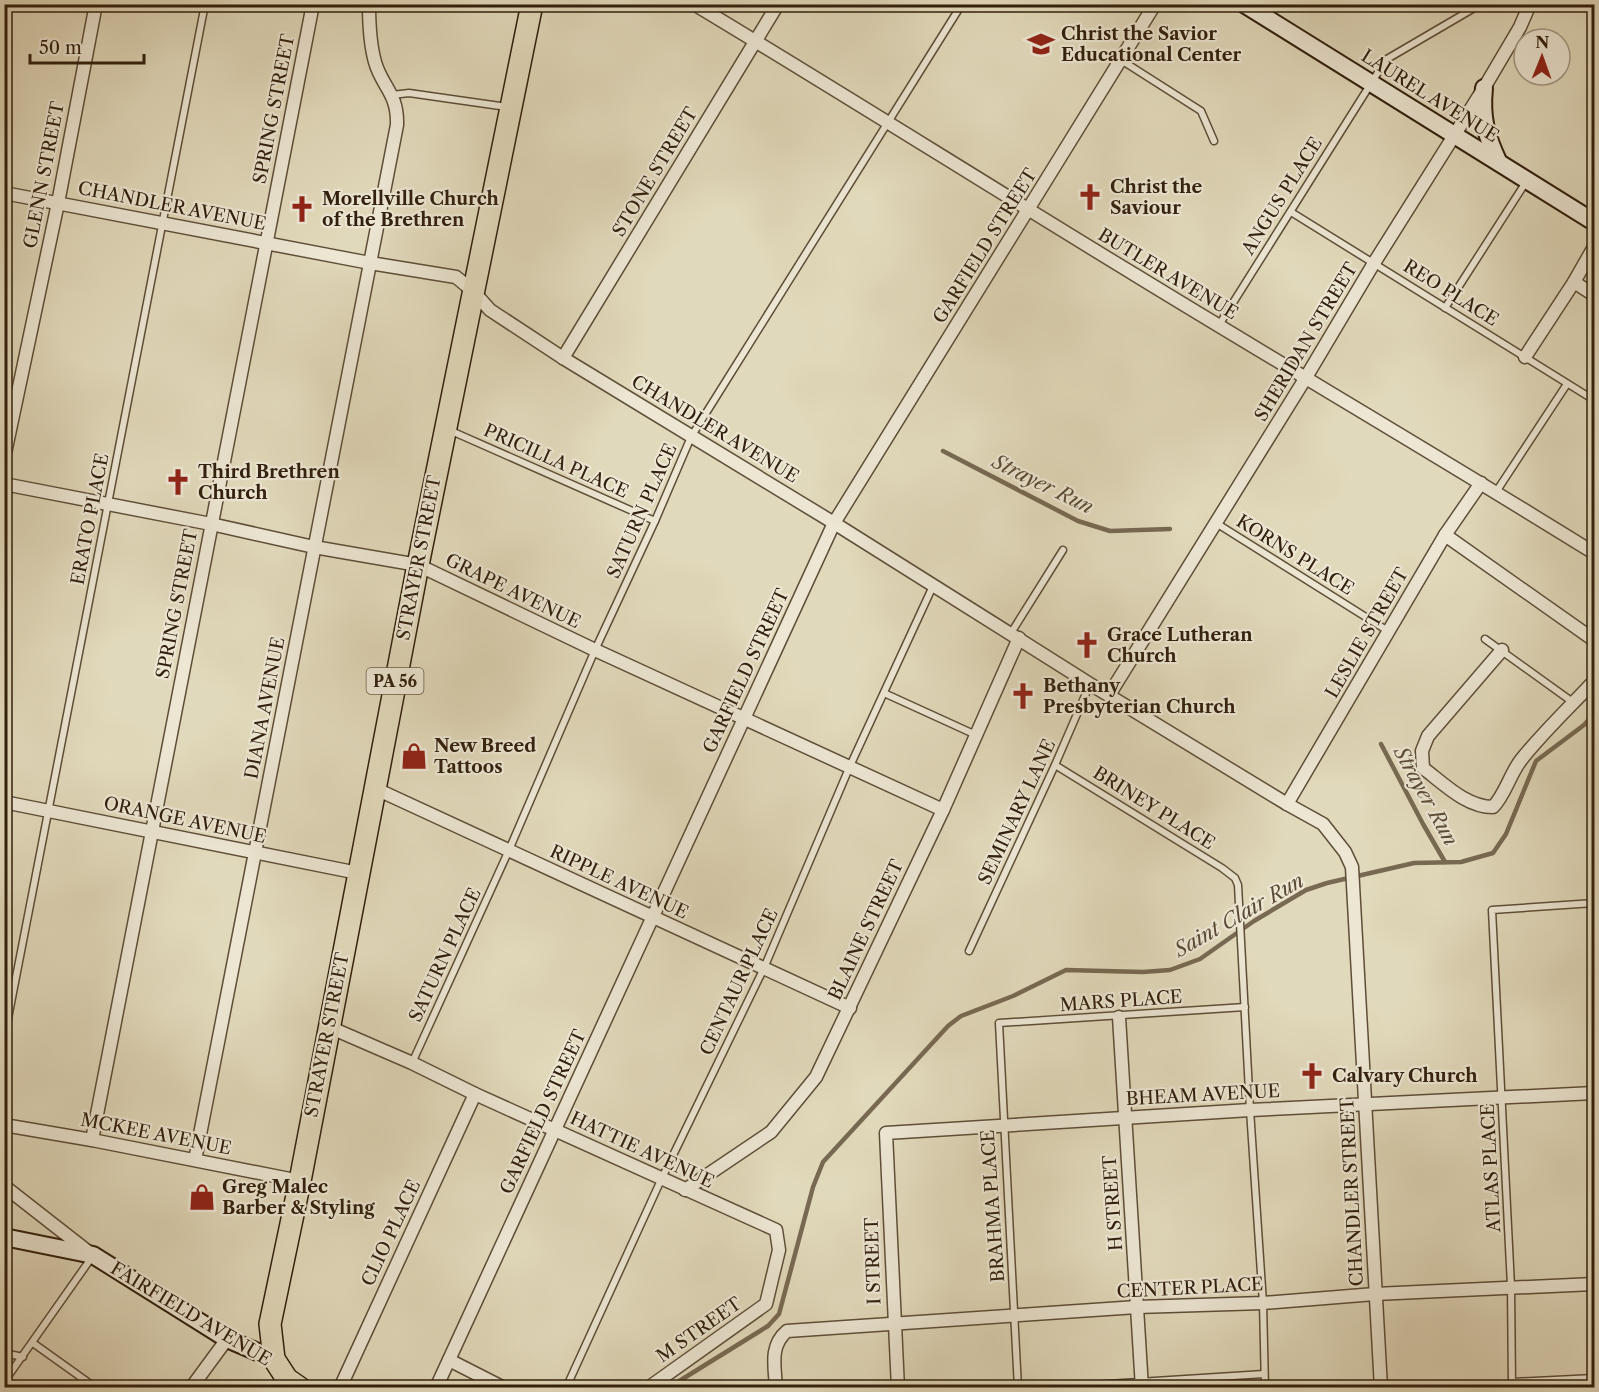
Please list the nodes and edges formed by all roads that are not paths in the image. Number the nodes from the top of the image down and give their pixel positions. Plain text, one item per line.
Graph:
1 (96, 4) edge
2 (205, 4) edge
3 (313, 4) edge
4 (369, 4) edge
5 (532, 4) edge
6 (694, 4) edge
7 (778, 4) edge
8 (962, 4) edge
9 (1155, 4) edge
10 (1244, 4) edge
11 (1481, 4) edge
12 (1530, 4) edge
13 (755, 41) junction
14 (1121, 60) junction
15 (1371, 82) junction
16 (1484, 88) junction
17 (392, 95) junction
18 (512, 108) junction
19 (888, 124) junction
20 (1454, 134) junction
21 (1214, 141) dead end
22 (1498, 162) junction
23 (1527, 180) junction
24 (4, 193) edge
25 (58, 203) junction
26 (1028, 210) junction
27 (1291, 212) junction
28 (163, 222) junction
29 (1594, 222) edge
30 (266, 242) junction
31 (1594, 247) edge
32 (1374, 263) junction
33 (370, 264) junction
34 (1574, 282) junction
35 (473, 291) junction
36 (1594, 295) edge
37 (1445, 308) junction
38 (1218, 326) junction
39 (1525, 357) junction
40 (563, 358) junction
41 (1305, 379) junction
42 (1567, 384) junction
43 (1594, 400) edge
44 (445, 429) junction
45 (691, 437) junction
46 (4, 458) edge
47 (1481, 483) junction
48 (4, 484) edge
49 (1496, 492) junction
50 (108, 505) junction
51 (655, 521) junction
52 (834, 523) junction
53 (1216, 523) junction
54 (211, 524) junction
55 (1445, 535) junction
56 (314, 547) junction
57 (1063, 550) dead end
58 (1594, 553) edge
59 (418, 565) junction
60 (933, 586) junction
61 (1389, 631) junction
62 (1015, 636) junction
63 (1485, 639) dead end
64 (1594, 640) edge
65 (596, 650) junction
66 (1502, 650) junction
67 (1594, 681) edge
68 (1090, 684) junction
69 (884, 693) junction
70 (1109, 695) junction
71 (1574, 703) junction
72 (745, 718) junction
73 (976, 735) junction
74 (1056, 765) junction
75 (850, 766) junction
76 (374, 788) junction
77 (4, 802) edge
78 (1287, 804) junction
79 (48, 810) junction
80 (943, 810) junction
81 (153, 831) junction
82 (509, 850) junction
83 (1345, 852) joint
84 (256, 853) junction
85 (358, 873) junction
86 (1594, 903) edge
87 (652, 917) junction
88 (969, 951) dead end
89 (764, 968) junction
90 (1245, 1007) junction
91 (849, 1008) junction
92 (1119, 1017) junction
93 (999, 1023) joint
94 (329, 1027) junction
95 (4, 1039) edge
96 (412, 1063) junction
97 (1594, 1093) edge
98 (475, 1094) junction
99 (1502, 1097) junction
100 (1365, 1105) junction
101 (1250, 1110) junction
102 (1126, 1118) junction
103 (4, 1125) edge
104 (1003, 1125) junction
105 (555, 1130) junction
106 (886, 1133) joint
107 (92, 1140) junction
108 (195, 1160) junction
109 (661, 1180) junction
110 (300, 1181) junction
111 (4, 1186) edge
112 (685, 1190) junction
113 (776, 1230) joint
114 (4, 1237) edge
115 (93, 1255) junction
116 (1594, 1284) edge
117 (1511, 1286) junction
118 (1375, 1294) junction
119 (1263, 1303) junction
120 (1137, 1307) junction
121 (1015, 1317) junction
122 (894, 1323) junction
123 (227, 1339) junction
124 (33, 1343) junction
125 (4, 1353) edge
126 (23, 1357) junction
127 (274, 1359) junction
128 (449, 1360) junction
129 (1264, 1374) junction
130 (1594, 1377) edge
131 (4, 1382) edge
132 (1142, 1384) edge
133 (1512, 1385) edge
134 (96, 1388) edge
135 (191, 1388) edge
136 (300, 1388) edge
137 (340, 1388) edge
138 (436, 1388) edge
139 (504, 1388) edge
140 (566, 1388) edge
141 (648, 1388) edge
142 (776, 1388) edge
143 (898, 1388) edge
144 (1018, 1388) edge
145 (1046, 1388) edge
146 (1265, 1388) edge
147 (1381, 1388) edge

1 - 25 street, GLENN STREET
2 - 28 lane, ERATO PLACE
3 - 30 street, SPRING STREET
4 - 17 street
5 - 18 highway, STRAYER STREET / PA 56
6 - 13 street, BUTLER AVENUE
7 - 13 street, STONE STREET
8 - 19 lane, SATURN PLACE
9 - 14 street, GARFIELD STREET
10 - 15 street, LAUREL AVENUE
11 - 15 lane, ANGUS PLACE
12 - 16 street, SHERIDAN STREET
13 - 19 street, BUTLER AVENUE
13 - 40 street, STONE STREET
14 - 21 lane
14 - 26 street, GARFIELD STREET
15 - 20 street, LAUREL AVENUE
15 - 27 lane, ANGUS PLACE
16 - 20 street, SHERIDAN STREET
16 - 22 street
17 - 18 lane
17 - 33 street, DIANA AVENUE
18 - 35 highway, STRAYER STREET / PA 56
19 - 26 street, BUTLER AVENUE
19 - 45 lane, SATURN PLACE
20 - 22 street, LAUREL AVENUE
20 - 32 street, SHERIDAN STREET
22 - 23 street, LAUREL AVENUE
23 - 29 street, LAUREL AVENUE
23 - 37 lane
24 - 25 street, CHANDLER AVENUE
25 - 28 street, CHANDLER AVENUE
25 - 46 street, GLENN STREET
26 - 38 street, BUTLER AVENUE
26 - 52 street, GARFIELD STREET
27 - 32 lane, REO PLACE
27 - 38 lane, ANGUS PLACE
28 - 30 street, CHANDLER AVENUE
28 - 50 lane, ERATO PLACE
30 - 33 street, CHANDLER AVENUE
30 - 54 street, SPRING STREET
31 - 34 street
32 - 37 lane, REO PLACE
32 - 41 street, SHERIDAN STREET
33 - 35 street, CHANDLER AVENUE
33 - 56 street, DIANA AVENUE
34 - 36 street
34 - 39 street
35 - 40 street, CHANDLER AVENUE
35 - 44 highway, STRAYER STREET / PA 56
37 - 39 lane, REO PLACE
38 - 41 street, BUTLER AVENUE
39 - 42 lane, REO PLACE
40 - 45 street, CHANDLER AVENUE
41 - 47 street, BUTLER AVENUE
41 - 53 street, SHERIDAN STREET
42 - 43 lane, REO PLACE
42 - 49 lane
44 - 51 lane, PRICILLA PLACE
44 - 59 highway, STRAYER STREET / PA 56
45 - 51 lane, SATURN PLACE
45 - 52 street, CHANDLER AVENUE
47 - 49 street, BUTLER AVENUE
47 - 55 street, LESLIE STREET
48 - 50 street, GRAPE AVENUE
49 - 58 street, BUTLER AVENUE
50 - 54 street, GRAPE AVENUE
50 - 79 lane, ERATO PLACE
51 - 65 lane, SATURN PLACE
52 - 60 street, CHANDLER AVENUE
52 - 72 street, GARFIELD STREET
53 - 61 lane, KORNS PLACE
53 - 70 street, SHERIDAN STREET
54 - 56 street, GRAPE AVENUE
54 - 81 street, SPRING STREET
55 - 61 street, LESLIE STREET
55 - 64 street
56 - 59 street, GRAPE AVENUE
56 - 84 street, DIANA AVENUE
57 - 62 lane
59 - 65 street, GRAPE AVENUE
59 - 76 highway, STRAYER STREET / PA 56
60 - 62 street, CHANDLER AVENUE
60 - 69 lane, CENTAUR PLACE
61 - 78 street, LESLIE STREET
62 - 68 street, CHANDLER AVENUE
62 - 73 street, BLAINE STREET
63 - 66 lane
65 - 72 street, GRAPE AVENUE
65 - 82 lane, SATURN PLACE
66 - 71 lane
66 - 71 street
67 - 71 street
68 - 70 street, CHANDLER AVENUE
68 - 74 lane, SEMINARY LANE
69 - 73 lane
69 - 75 lane, CENTAUR PLACE
70 - 78 street, CHANDLER AVENUE
72 - 75 street, GRAPE AVENUE
72 - 87 street, GARFIELD STREET
73 - 80 street, BLAINE STREET
74 - 88 lane, SEMINARY LANE
74 - 90 lane, BRINEY PLACE
75 - 80 street, GRAPE AVENUE
75 - 89 lane, CENTAUR PLACE
76 - 82 street, RIPPLE AVENUE
76 - 85 highway, STRAYER STREET / PA 56
77 - 79 street, ORANGE AVENUE
78 - 83 street, CHANDLER AVENUE
79 - 81 street, ORANGE AVENUE
79 - 95 lane, ERATO PLACE
80 - 91 street, BLAINE STREET
81 - 84 street, ORANGE AVENUE
81 - 107 street, SPRING STREET
82 - 87 street, RIPPLE AVENUE
82 - 96 lane, SATURN PLACE
83 - 100 street, CHANDLER STREET
84 - 85 street, ORANGE AVENUE
84 - 108 street, DIANA AVENUE
85 - 94 highway, STRAYER STREET / PA 56
86 - 99 lane, ATLAS PLACE
87 - 89 street, RIPPLE AVENUE
87 - 105 street, GARFIELD STREET
89 - 91 street, RIPPLE AVENUE
89 - 109 lane, CENTAUR PLACE
90 - 92 lane, MARS PLACE
90 - 101 lane
91 - 112 street, BLAINE STREET
92 - 93 lane, MARS PLACE
92 - 102 street, H STREET
93 - 104 lane, BRAHMA PLACE
94 - 96 street, HATTIE AVENUE
94 - 110 highway, STRAYER STREET / PA 56
96 - 98 street, HATTIE AVENUE
97 - 99 street, BHEAM AVENUE
98 - 105 street, HATTIE AVENUE
98 - 137 street, CLIO PLACE
99 - 100 street, BHEAM AVENUE
99 - 117 lane, ATLAS PLACE
100 - 101 street, BHEAM AVENUE
100 - 118 street, CHANDLER STREET
101 - 102 street, BHEAM AVENUE
101 - 119 lane
102 - 104 street, BHEAM AVENUE
102 - 120 street, H STREET
103 - 107 street, MCKEE AVENUE
104 - 106 street, BHEAM AVENUE
104 - 121 lane, BRAHMA PLACE
105 - 109 street, HATTIE AVENUE
105 - 128 street, GARFIELD STREET
106 - 122 street, I STREET
107 - 108 street, MCKEE AVENUE
108 - 110 street, MCKEE AVENUE
109 - 112 street, HATTIE AVENUE
109 - 140 lane, CENTAUR PLACE
110 - 127 highway, STRAYER STREET / PA 56
111 - 115 street
112 - 113 street, HATTIE AVENUE
113 - 141 street, M STREET
114 - 115 street, FAIRFIELD AVENUE
115 - 123 street, FAIRFIELD AVENUE
115 - 124 lane
116 - 117 street, CENTER PLACE
117 - 118 street, CENTER PLACE
117 - 133 lane, ATLAS PLACE
118 - 119 street, CENTER PLACE
118 - 147 street, CHANDLER STREET
119 - 120 street, CENTER PLACE
119 - 129 lane
120 - 121 street, CENTER PLACE
120 - 132 street, H STREET
121 - 122 street, CENTER PLACE
121 - 144 lane, BRAHMA PLACE
122 - 142 street, CENTER PLACE
122 - 143 street, I STREET
123 - 127 street, FAIRFIELD AVENUE
123 - 135 street
124 - 126 lane
124 - 134 lane
125 - 126 lane
126 - 131 lane
127 - 136 highway, FAIRFIELD AVENUE
128 - 138 street, GARFIELD STREET
128 - 139 street
129 - 132 lane
129 - 146 lane
130 - 133 lane
132 - 145 lane

